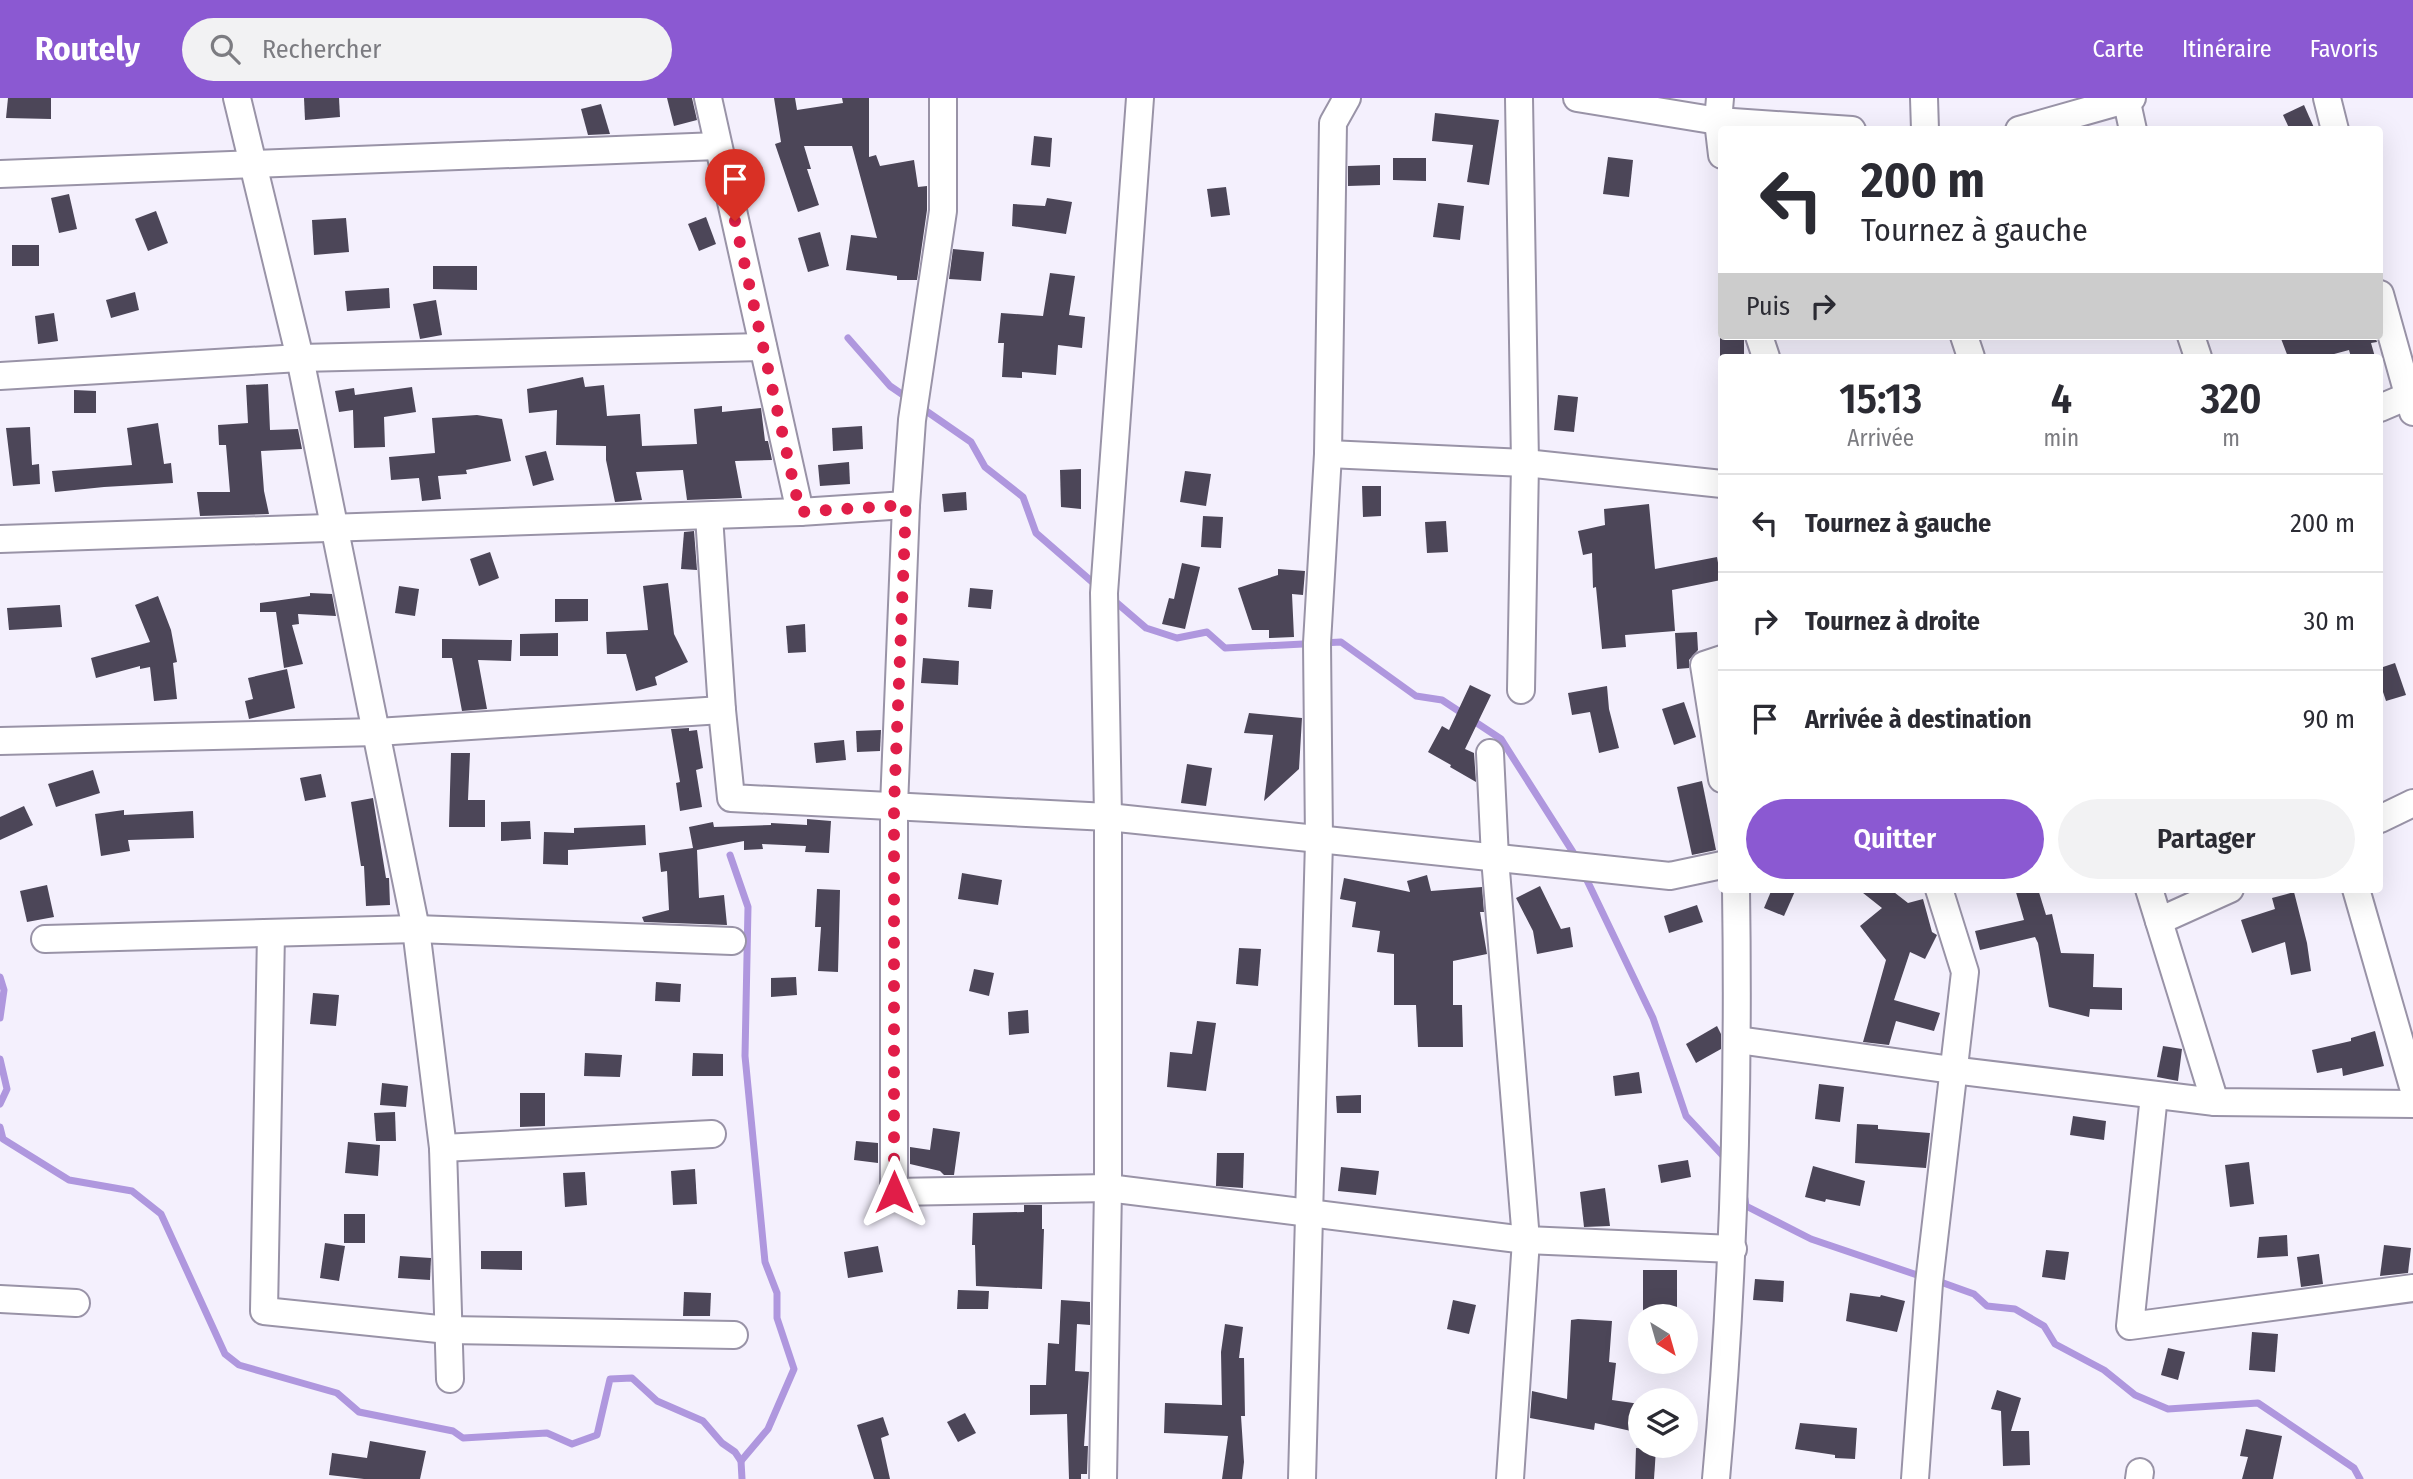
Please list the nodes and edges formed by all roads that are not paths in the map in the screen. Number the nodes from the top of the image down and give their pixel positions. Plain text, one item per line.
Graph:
1 (237, 98) edge
2 (708, 98) edge
3 (943, 98) edge
4 (1140, 98) edge
5 (1347, 98) edge
6 (1519, 98) edge
7 (1577, 98) edge
8 (1924, 98) edge
9 (2327, 98) edge
10 (2128, 99) edge
11 (1719, 109) edge
12 (1827, 126) edge
13 (1925, 126) edge
14 (2033, 126) edge
15 (2132, 126) edge
16 (2335, 126) edge
17 (718, 146) junction
18 (255, 164) junction
19 (0, 174) edge
20 (2383, 304) edge
21 (763, 347) junction
22 (300, 358) junction
23 (0, 376) edge
24 (2411, 401) edge
25 (2383, 407) edge
26 (1328, 454) junction
27 (1525, 463) junction
28 (1718, 484) edge
29 (906, 505) junction
30 (800, 512) junction
31 (709, 516) junction
32 (336, 529) junction
33 (0, 539) edge
34 (1718, 660) edge
35 (1521, 690) dead end
36 (722, 710) junction
37 (377, 732) junction
38 (0, 741) edge
39 (1490, 753) dead end
40 (1718, 754) edge
41 (2413, 803) edge
42 (894, 806) junction
43 (1108, 817) junction
44 (2383, 818) edge
45 (1319, 841) junction
46 (1495, 858) junction
47 (1718, 865) edge
48 (1736, 893) edge
49 (1940, 893) edge
50 (2149, 893) edge
51 (2221, 893) edge
52 (2358, 893) edge
53 (2159, 921) junction
54 (416, 929) junction
55 (271, 933) junction
56 (45, 939) dead end
57 (732, 941) dead end
58 (1738, 1040) junction
59 (1952, 1070) junction
60 (2413, 1087) edge
61 (2154, 1095) junction
62 (2215, 1102) junction
63 (2413, 1104) edge
64 (712, 1134) dead end
65 (443, 1148) junction
66 (1108, 1188) junction
67 (1310, 1215) junction
68 (1526, 1240) junction
69 (1733, 1249) junction
70 (2413, 1288) edge
71 (0, 1299) edge
72 (76, 1303) dead end
73 (448, 1329) junction
74 (734, 1335) dead end
75 (450, 1379) dead end
76 (1102, 1479) edge
77 (1302, 1479) edge
78 (1510, 1479) edge
79 (1716, 1479) edge
80 (1915, 1479) edge

1 - 18 street
2 - 17 street
3 - 29 street
4 - 43 street
5 - 26 street
6 - 27 street
7 - 11 street
8 - 13 street
9 - 16 street
10 - 14 street
10 - 15 street
11 - 12 street
17 - 18 street
17 - 21 street
18 - 19 street
18 - 22 street
20 - 24 street
21 - 22 street
21 - 30 street
22 - 23 street
22 - 32 street
24 - 25 street
26 - 27 street
26 - 45 street
27 - 28 street
27 - 35 street
29 - 30 street
29 - 42 street
30 - 31 street
31 - 32 street
31 - 36 street
32 - 33 street
32 - 37 street
34 - 40 street
36 - 37 street
36 - 42 street
37 - 38 street
37 - 54 street
39 - 46 street
41 - 44 street
42 - 43 street
42 - 66 street
43 - 45 street
43 - 66 street
45 - 46 street
45 - 67 street
46 - 47 street
46 - 68 street
48 - 58 street
49 - 59 street
50 - 53 street
51 - 53 street
52 - 60 street
53 - 62 street
54 - 55 street
54 - 57 street
54 - 65 street
55 - 56 street
55 - 73 street
58 - 59 street
58 - 69 street
59 - 61 street
59 - 80 street
61 - 62 street
61 - 70 street
62 - 63 street
64 - 65 street
65 - 73 street
66 - 67 street
66 - 76 street
67 - 68 street
67 - 77 street
68 - 69 street
68 - 78 street
69 - 79 street
71 - 72 street
73 - 74 street
73 - 75 street

